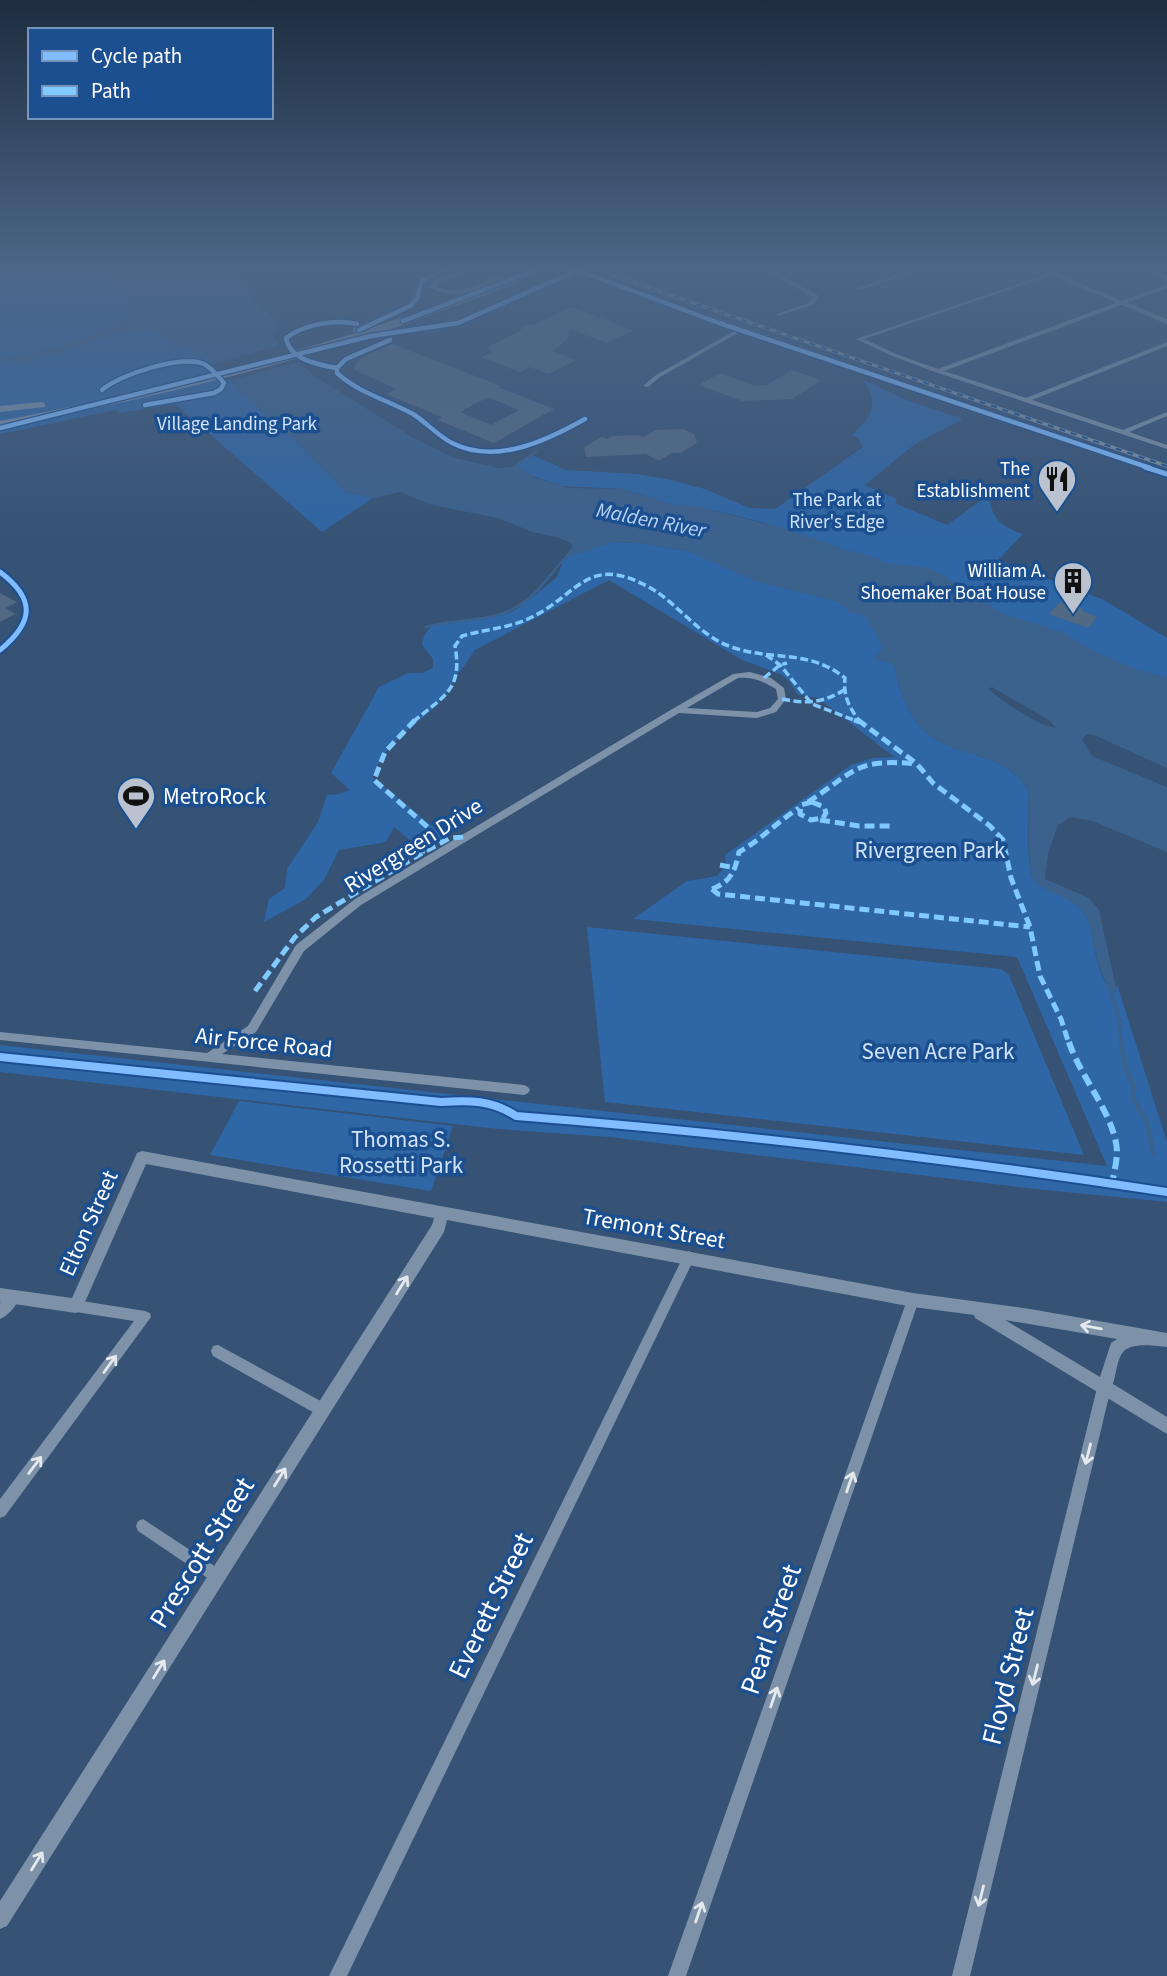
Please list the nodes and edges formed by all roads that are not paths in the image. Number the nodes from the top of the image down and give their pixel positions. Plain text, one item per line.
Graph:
1 (259, 361) edge
2 (684, 361) edge
3 (830, 361) edge
4 (833, 361) edge
5 (913, 361) edge
6 (963, 361) edge
7 (1124, 361) edge
8 (937, 371) junction
9 (646, 386) dead end
10 (104, 399) junction
11 (1026, 400) junction
12 (0, 409) edge
13 (1167, 414) edge
14 (0, 416) edge
15 (0, 426) edge
16 (1124, 432) junction
17 (1167, 447) edge
18 (1167, 474) edge
19 (1167, 481) edge
20 (1, 575) edge
21 (0, 650) edge
22 (677, 710) junction
23 (0, 1036) edge
24 (209, 1057) junction
25 (524, 1090) dead end
26 (142, 1157) joint
27 (442, 1212) junction
28 (689, 1257) junction
29 (7, 1296) edge
30 (913, 1300) junction
31 (76, 1306) junction
32 (967, 1308) junction
33 (0, 1313) edge
34 (1163, 1339) edge
35 (218, 1351) dead end
36 (1104, 1388) junction
37 (323, 1410) junction
38 (1167, 1426) edge
39 (0, 1511) edge
40 (143, 1526) dead end
41 (217, 1576) junction
42 (0, 1919) edge
43 (338, 1976) edge
44 (677, 1976) edge
45 (961, 1976) edge

1 - 10 highway
2 - 9 street
3 - 19 main road
4 - 18 main road
5 - 8 street
6 - 8 street
7 - 11 street
8 - 11 street
10 - 12 highway
10 - 14 highway
10 - 15 highway
11 - 16 street
13 - 16 street
16 - 17 street
20 - 21 street
22 - 22 street, Rivergreen Drive
22 - 24 street, Rivergreen Drive
23 - 24 street, Air Force Road
24 - 25 street, Air Force Road
26 - 27 street, Tremont Street
26 - 31 street, Elton Street
27 - 28 street, Tremont Street
37 -> 27 street, Prescott Street
28 - 30 street, Tremont Street
28 - 43 street, Everett Street
29 - 31 street
29 - 33 street
30 - 32 street, Tremont Street
44 -> 30 street, Pearl Street
39 -> 31 street
34 -> 32 street, Tremont Street
32 - 36 street
34 - 36 street, Tremont Street
35 - 37 street
36 - 38 street
36 -> 45 street, Floyd Street
41 -> 37 street, Prescott Street
40 - 41 street
42 -> 41 street, Prescott Street

